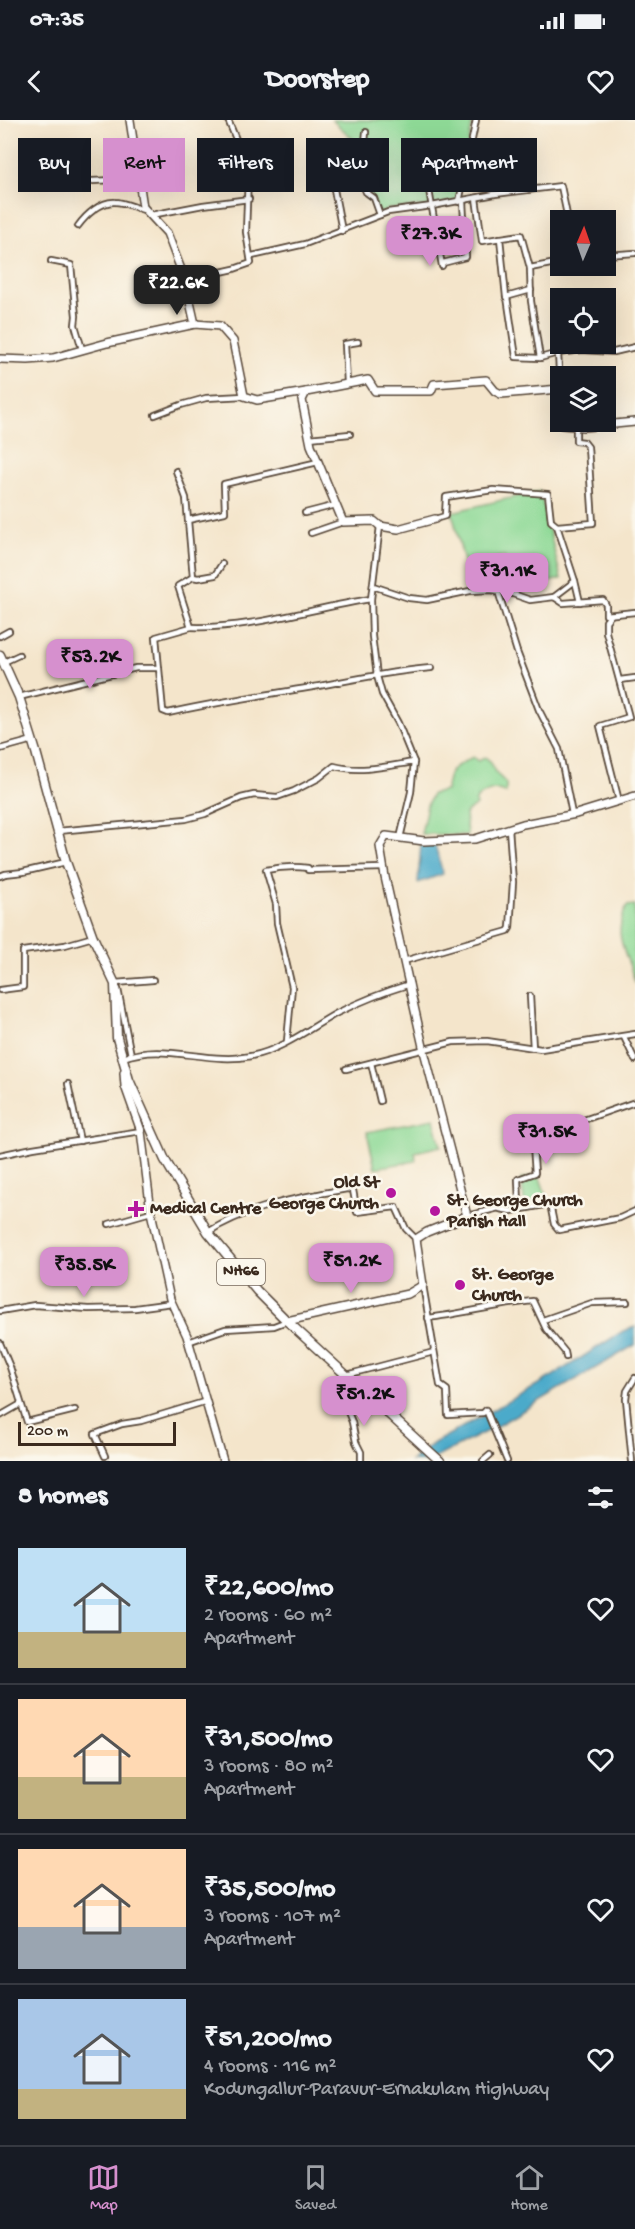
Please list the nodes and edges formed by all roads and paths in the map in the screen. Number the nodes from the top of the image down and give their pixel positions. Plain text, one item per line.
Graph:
1 (129, 120) edge
2 (228, 120) edge
3 (476, 120) edge
4 (366, 132) dead end
5 (132, 138) edge
6 (142, 192) edge
7 (335, 192) edge
8 (429, 192) edge
9 (476, 198) junction
10 (249, 199) junction
11 (461, 201) junction
12 (432, 207) junction
13 (566, 210) edge
14 (146, 212) junction
15 (380, 215) junction
16 (78, 226) dead end
17 (342, 231) junction
18 (500, 238) junction
19 (635, 253) edge
20 (616, 254) edge
21 (252, 256) junction
22 (51, 261) dead end
23 (550, 264) edge
24 (530, 268) junction
25 (185, 280) junction
26 (531, 290) junction
27 (507, 297) junction
28 (195, 324) junction
29 (358, 342) dead end
30 (635, 347) edge
31 (82, 349) junction
32 (616, 352) edge
33 (554, 354) edge
34 (540, 358) junction
35 (0, 359) edge
36 (347, 383) junction
37 (550, 390) edge
38 (306, 392) junction
39 (244, 396) junction
40 (155, 415) dead end
41 (635, 422) edge
42 (616, 423) edge
43 (576, 432) edge
44 (350, 434) dead end
45 (309, 438) junction
46 (318, 462) junction
47 (176, 471) dead end
48 (336, 505) junction
49 (305, 513) dead end
50 (435, 519) joint
51 (189, 520) junction
52 (343, 522) junction
53 (380, 526) junction
54 (557, 526) junction
55 (311, 533) dead end
56 (222, 564) dead end
57 (193, 578) junction
58 (575, 581) junction
59 (373, 586) junction
60 (498, 591) junction
61 (554, 597) junction
62 (371, 599) junction
63 (580, 603) junction
64 (635, 612) edge
65 (611, 615) junction
66 (191, 627) junction
67 (9, 631) dead end
68 (0, 636) edge
69 (19, 656) dead end
70 (2, 658) edge
71 (159, 668) junction
72 (431, 668) dead end
73 (377, 676) junction
74 (635, 678) edge
75 (620, 682) junction
76 (19, 697) junction
77 (33, 740) junction
78 (0, 749) edge
79 (414, 762) junction
80 (635, 796) edge
81 (619, 801) junction
82 (572, 814) junction
83 (509, 828) junction
84 (57, 831) junction
85 (400, 838) junction
86 (66, 862) junction
87 (383, 868) junction
88 (0, 876) edge
89 (93, 937) junction
90 (404, 961) junction
91 (153, 980) dead end
92 (115, 984) junction
93 (410, 984) junction
94 (0, 990) edge
95 (531, 996) dead end
96 (635, 1034) edge
97 (624, 1037) junction
98 (287, 1041) junction
99 (533, 1048) junction
100 (424, 1051) junction
101 (127, 1056) junction
102 (635, 1060) edge
103 (371, 1063) junction
104 (346, 1070) dead end
105 (68, 1084) dead end
106 (380, 1101) dead end
107 (635, 1102) edge
108 (141, 1131) junction
109 (80, 1141) junction
110 (0, 1155) edge
111 (498, 1209) junction
112 (635, 1211) edge
113 (151, 1212) junction
114 (467, 1216) junction
115 (109, 1224) dead end
116 (208, 1232) junction
117 (416, 1239) junction
118 (423, 1285) junction
119 (627, 1302) dead end
120 (172, 1303) junction
121 (0, 1311) edge
122 (428, 1318) junction
123 (543, 1320) junction
124 (287, 1321) junction
125 (188, 1342) junction
126 (0, 1343) edge
127 (434, 1352) junction
128 (566, 1357) dead end
129 (8, 1363) junction
130 (0, 1365) edge
131 (346, 1375) junction
132 (635, 1378) edge
133 (351, 1391) dead end
134 (207, 1401) junction
135 (21, 1404) junction
136 (75, 1410) dead end
137 (0, 1416) edge
138 (490, 1455) dead end
139 (105, 1456) dead end
140 (223, 1461) edge
141 (361, 1461) edge
142 (440, 1461) edge
143 (483, 1461) edge
144 (507, 1461) edge
145 (632, 1461) edge

1 - 5 main road
2 - 10 street
3 - 11 street
4 - 15 street
6 - 14 main road
7 - 17 street
8 - 12 street
9 - 11 street
9 - 13 street
9 - 18 street
10 - 14 street
10 - 21 street
11 - 12 street
11 - 12 street
12 - 15 street
14 - 16 street
14 - 25 main road
15 - 17 street
17 - 21 street
18 - 24 street
18 - 27 street
19 - 20 street
21 - 25 street
22 - 31 street
23 - 24 street
24 - 26 street
25 - 28 main road
26 - 27 street
26 - 34 street
27 - 34 street
28 - 31 main road
28 - 39 main road
29 - 36 street
30 - 32 street
31 - 35 main road
33 - 34 street
36 - 37 main road
36 - 38 main road
38 - 39 main road
38 - 45 main road
39 - 40 street
41 - 42 main road
43 - 54 street
44 - 45 street
45 - 46 main road
46 - 48 main road
46 - 51 street
47 - 51 street
48 - 49 street
48 - 52 main road
50 - 53 main road
50 - 54 street
51 - 57 street
52 - 53 main road
52 - 55 street
53 - 59 street
54 - 58 street
56 - 57 street
57 - 66 street
58 - 61 street
58 - 63 street
59 - 60 street
59 - 62 street
60 - 61 street
60 - 82 street
61 - 63 street
62 - 66 street
62 - 73 street
63 - 65 street
64 - 65 street
65 - 75 street
66 - 71 street
67 - 68 street
69 - 70 street
70 - 76 highway, NH66
71 - 73 street
71 - 76 street
72 - 73 street
73 - 79 street
74 - 75 street
75 - 81 street
76 - 77 highway, NH66
77 - 78 street
77 - 84 highway, NH66
79 - 84 street
79 - 85 street
80 - 81 main road
81 - 82 main road
82 - 83 main road
83 - 85 main road
83 - 90 street
84 - 86 highway, NH66
85 - 87 main road
86 - 88 street
86 - 89 highway, NH66
87 - 90 main road
87 - 98 street
89 - 92 highway, NH66
89 - 94 street
90 - 93 main road
91 - 92 street
92 - 101 highway, NH66
93 - 98 street
93 - 100 main road
95 - 99 street
96 - 97 street
97 - 99 street
97 - 102 street
98 - 101 street
99 - 100 street
100 - 103 street
100 - 114 main road
101 - 108 main road
101 - 116 highway, NH66
103 - 104 street
103 - 106 street
105 - 109 street
107 - 111 street
108 - 109 street
108 - 113 main road
109 - 110 street
111 - 112 street
111 - 114 street
113 - 115 street
113 - 120 main road
114 - 117 main road
116 - 117 street
116 - 124 highway, NH66
117 - 118 main road
118 - 122 street
118 - 124 main road
119 - 123 street
120 - 121 street
120 - 125 main road
122 - 123 street
122 - 127 street
123 - 128 street
124 - 125 street
124 - 131 highway, NH66
125 - 134 main road
126 - 129 street
127 - 131 street
127 - 144 street
129 - 130 street
129 - 135 street
131 - 142 highway, NH66
132 - 145 street
133 - 141 street
134 - 139 street
134 - 140 main road
135 - 136 street
135 - 137 street
138 - 143 street

